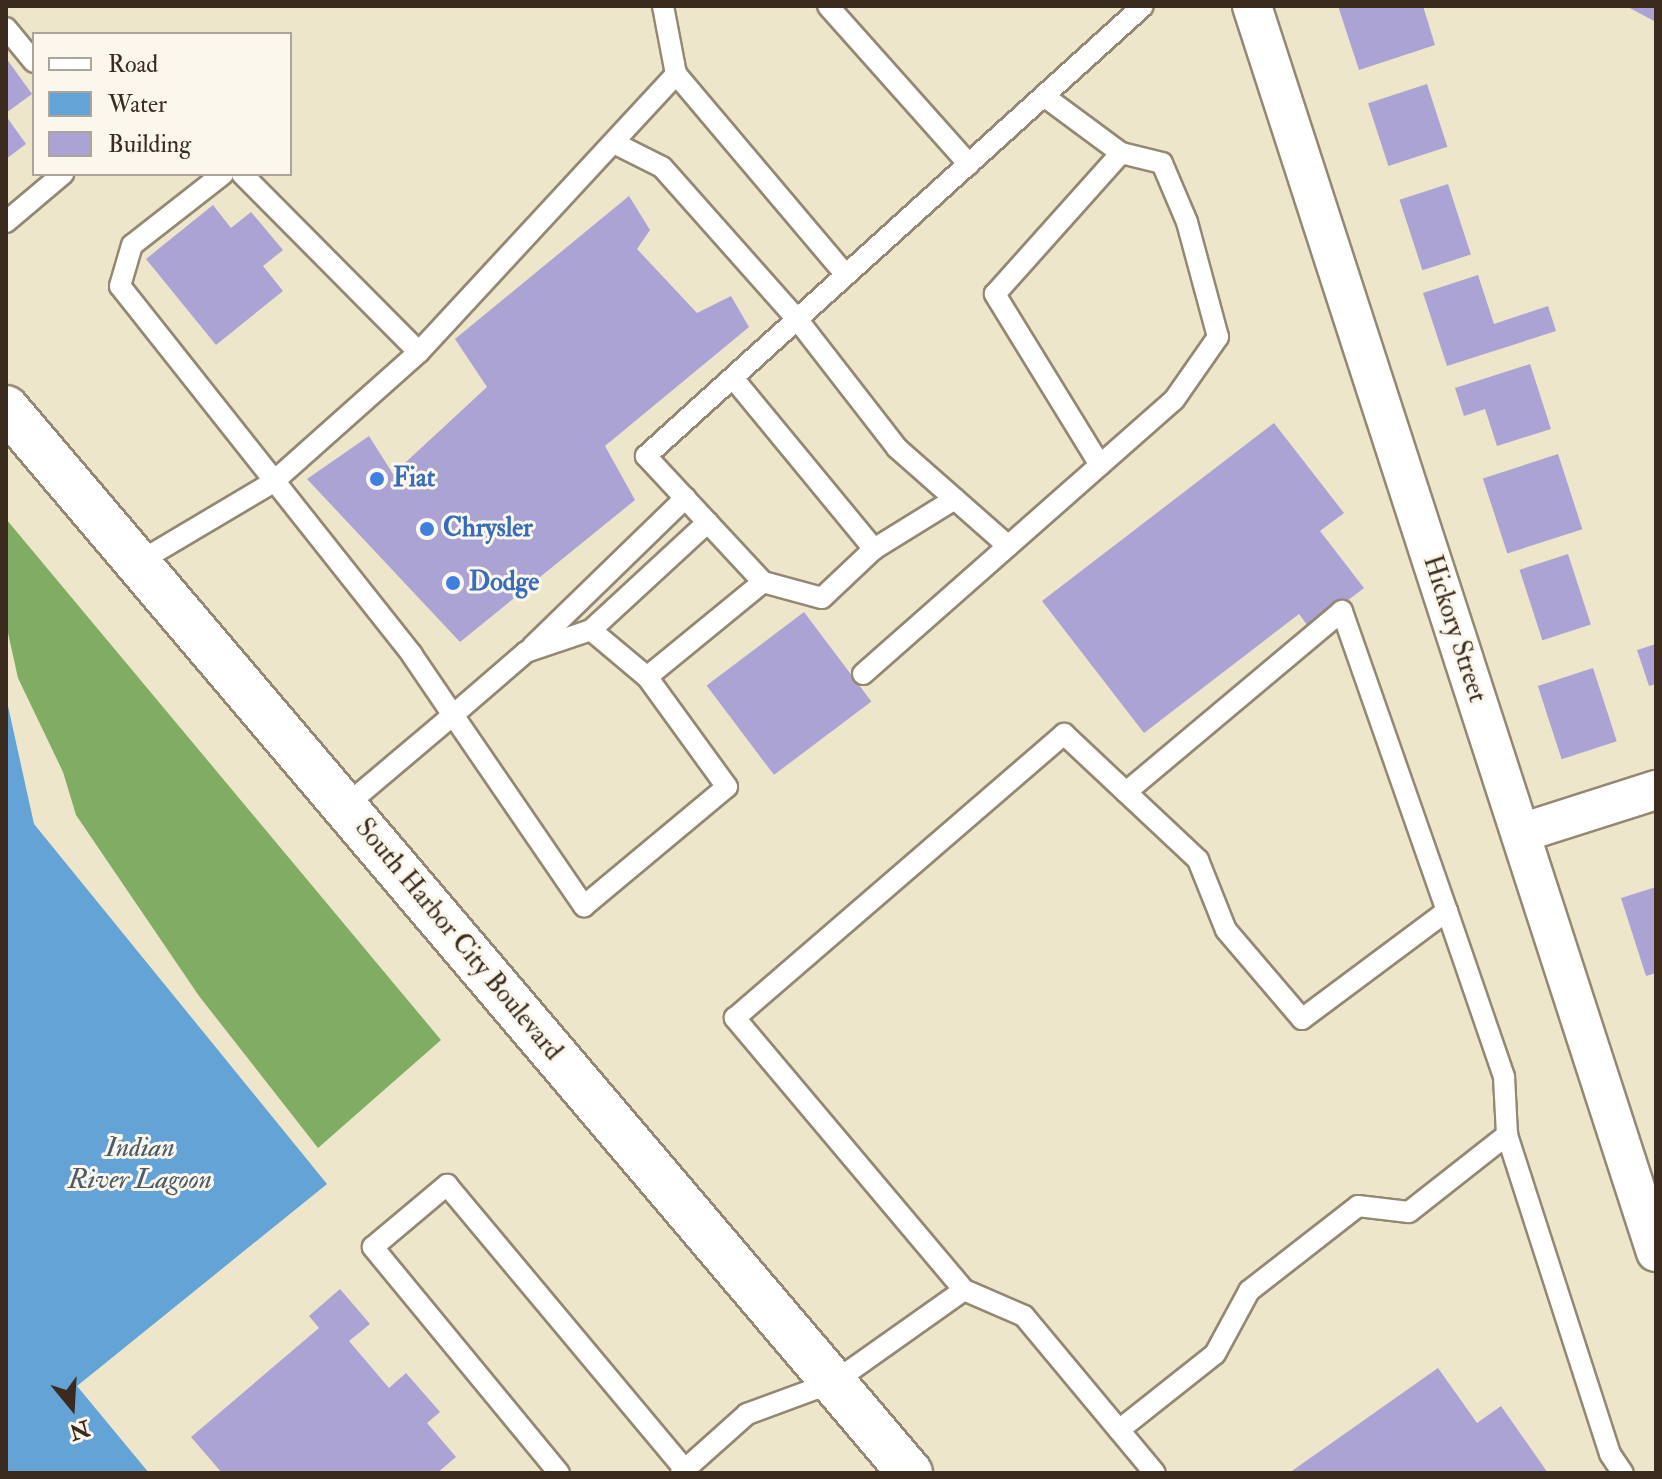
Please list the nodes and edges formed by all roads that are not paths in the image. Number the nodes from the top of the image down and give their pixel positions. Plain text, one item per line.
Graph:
1 (663, 6) edge
2 (828, 6) edge
3 (1143, 6) edge
4 (1252, 6) edge
5 (6, 28) edge
6 (32, 60) edge
7 (676, 74) junction
8 (1044, 96) junction
9 (618, 145) junction
10 (1121, 153) junction
11 (969, 164) junction
12 (61, 176) edge
13 (220, 176) edge
14 (244, 176) edge
15 (6, 222) edge
16 (846, 275) junction
17 (797, 319) junction
18 (419, 352) junction
19 (733, 378) junction
20 (6, 408) edge
21 (1100, 465) junction
22 (272, 483) junction
23 (685, 498) junction
24 (955, 499) junction
25 (708, 522) junction
26 (1008, 546) junction
27 (874, 549) junction
28 (137, 563) junction
29 (763, 582) junction
30 (591, 630) junction
31 (526, 652) junction
32 (863, 674) dead end
33 (647, 677) junction
34 (453, 715) junction
35 (1656, 790) edge
36 (1126, 792) junction
37 (344, 807) junction
38 (1521, 833) junction
39 (1447, 911) junction
40 (1507, 1135) junction
41 (1656, 1252) edge
42 (964, 1290) junction
43 (834, 1382) junction
44 (1119, 1430) junction
45 (683, 1471) edge
46 (559, 1473) edge
47 (910, 1473) edge
48 (1155, 1473) edge
49 (1623, 1473) edge

1 - 7 lane
2 - 11 lane
3 - 8 lane
4 - 38 street, Hickory Street
5 - 6 lane
7 - 9 lane
7 - 16 lane
8 - 10 lane
8 - 11 lane
9 - 17 lane
9 - 18 lane
10 - 21 lane
10 - 21 lane
11 - 16 lane
12 - 15 lane
13 - 22 lane
14 - 18 lane
16 - 17 lane
17 - 19 lane
17 - 24 lane
18 - 22 lane
19 - 23 lane
19 - 27 lane
20 - 28 main road, South Harbor City Boulevard
21 - 26 lane
22 - 28 lane
22 - 34 lane
23 - 25 lane
23 - 31 lane
24 - 26 lane
24 - 27 lane
25 - 29 lane
25 - 30 lane
26 - 32 lane
27 - 29 lane
28 - 37 main road, South Harbor City Boulevard
29 - 33 lane
30 - 31 lane
30 - 33 lane
31 - 34 lane
33 - 34 lane
34 - 37 lane
35 - 38 street
36 - 39 lane
36 - 39 lane
36 - 42 lane
37 - 43 main road, South Harbor City Boulevard
38 - 41 street, Hickory Street
39 - 40 lane
40 - 44 lane
40 - 49 lane
42 - 43 lane
42 - 44 lane
43 - 45 lane
43 - 47 main road, South Harbor City Boulevard
44 - 48 lane
45 - 46 lane

